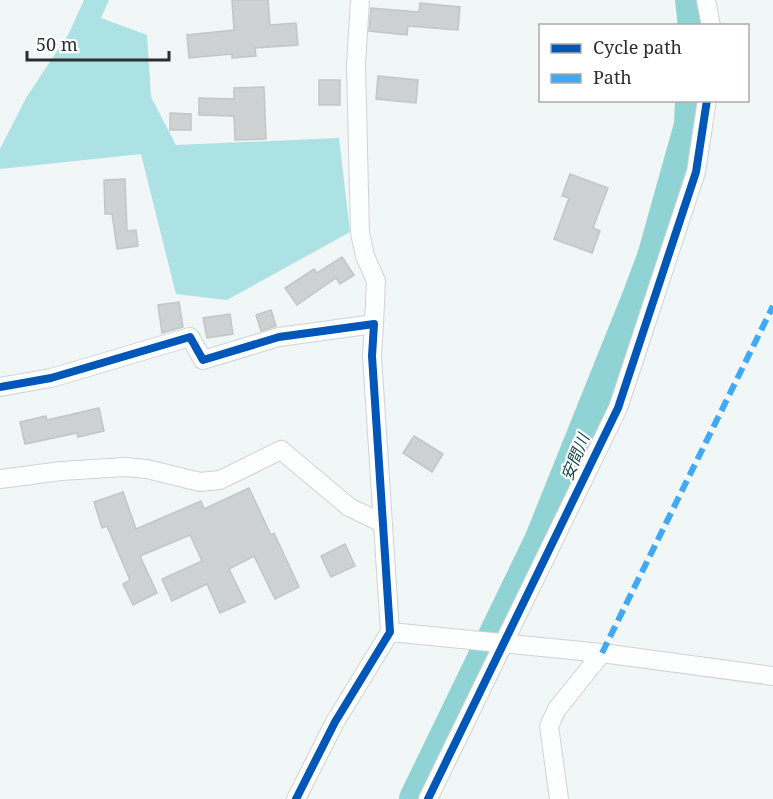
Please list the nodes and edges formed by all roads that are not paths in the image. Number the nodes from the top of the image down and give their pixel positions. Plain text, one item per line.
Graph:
1 (360, 0) edge
2 (706, 0) edge
3 (711, 24) edge
4 (707, 102) edge
5 (374, 324) junction
6 (0, 387) edge
7 (0, 478) edge
8 (382, 523) junction
9 (390, 632) junction
10 (496, 642) junction
11 (602, 653) junction
12 (773, 676) edge
13 (296, 799) edge
14 (428, 799) edge
15 (559, 799) edge

1 - 5 street
2 - 3 street
4 - 10 street
5 - 6 street
5 - 8 street
7 - 8 street
8 - 9 street
9 - 10 street
9 - 13 street
10 - 11 street
10 - 14 street
11 - 12 street
11 - 15 street

